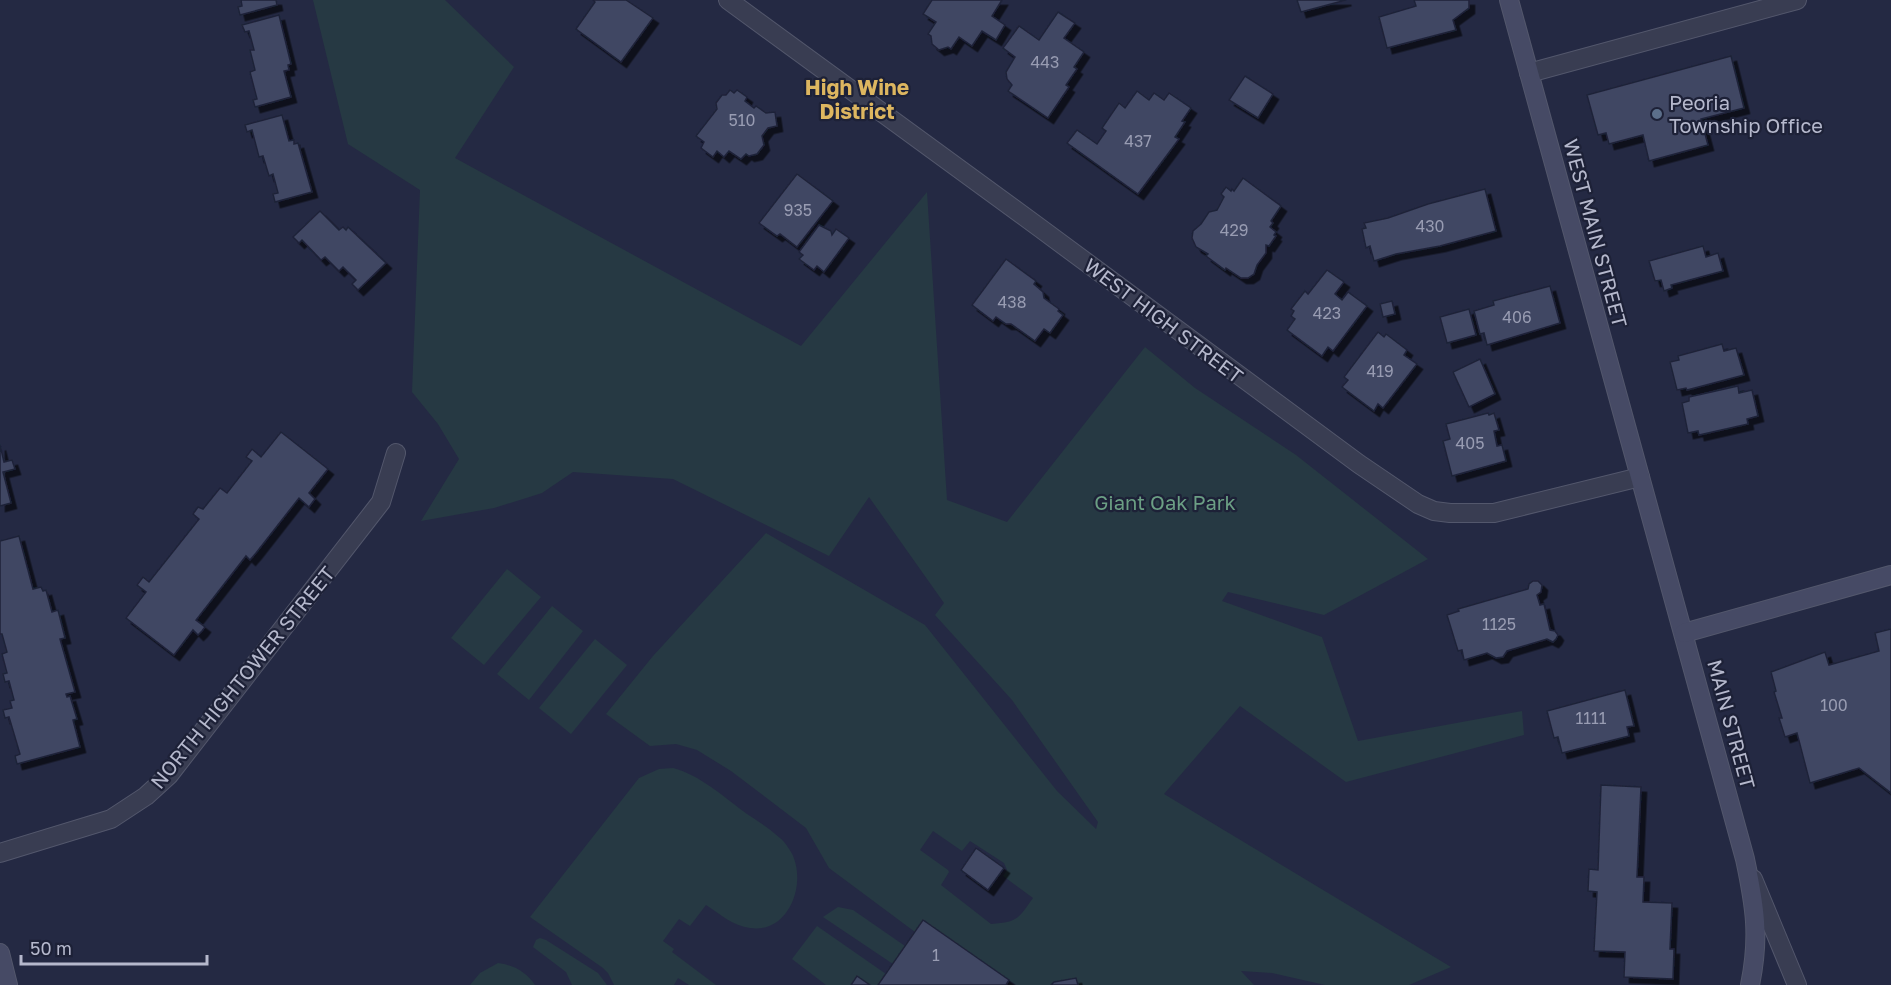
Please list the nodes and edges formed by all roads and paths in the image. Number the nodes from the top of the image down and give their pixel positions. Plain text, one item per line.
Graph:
1 (728, 0) edge
2 (1509, 0) edge
3 (1797, 0) edge
4 (1529, 73) junction
5 (396, 453) dead end
6 (1640, 477) junction
7 (1891, 575) edge
8 (1684, 633) junction
9 (0, 853) edge
10 (1745, 859) junction
11 (0, 953) edge
12 (8, 985) edge
13 (1750, 985) edge
14 (1797, 985) edge

1 - 6 street, WEST HIGH STREET
2 - 4 main road, WEST MAIN STREET
3 - 4 street
4 - 6 main road, WEST MAIN STREET
5 - 9 street, NORTH HIGHTOWER STREET
6 - 8 main road, MAIN STREET
7 - 8 main road
8 - 10 main road, MAIN STREET
10 - 13 main road, MAIN STREET
10 - 14 street
11 - 12 main road

